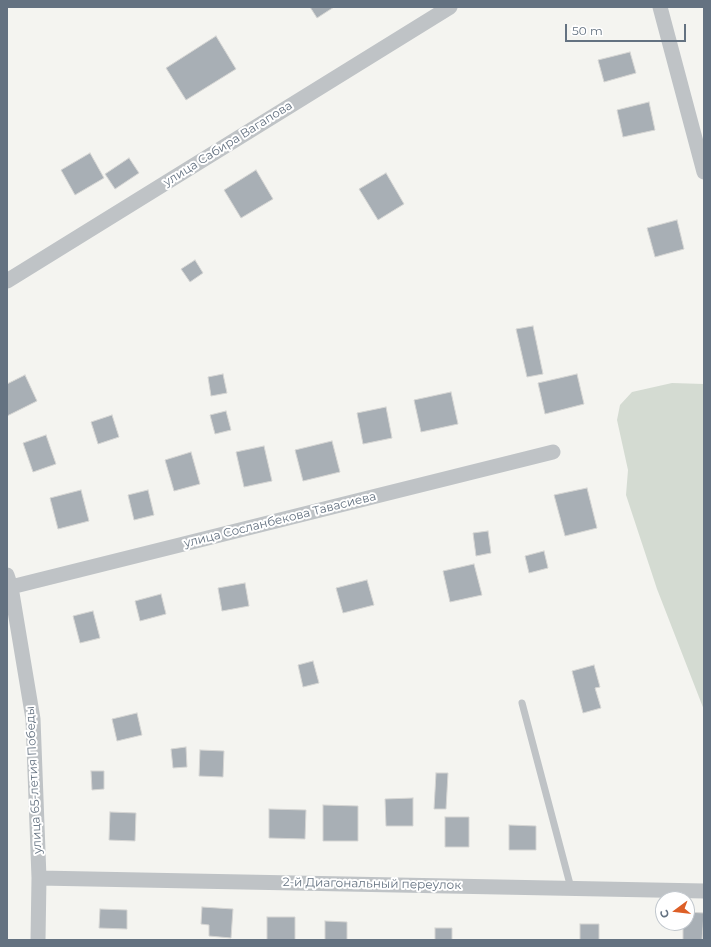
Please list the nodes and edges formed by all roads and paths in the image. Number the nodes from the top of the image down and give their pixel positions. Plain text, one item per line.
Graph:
1 (450, 7) edge
2 (660, 7) edge
3 (704, 172) edge
4 (7, 281) edge
5 (553, 452) dead end
6 (8, 583) edge
7 (522, 703) dead end
8 (39, 878) junction
9 (571, 888) junction
10 (704, 891) edge
11 (38, 940) edge

1 - 4 street, улица Сабира Вагапова
2 - 3 street
5 - 6 street, улица Сосланбекова Тавасиева
6 - 8 street, улица 65-летия Победы
7 - 9 lane
8 - 9 street, 2-й Диагональный переулок
8 - 11 street, улица 65-летия Победы
9 - 10 street, 2-й Диагональный переулок

